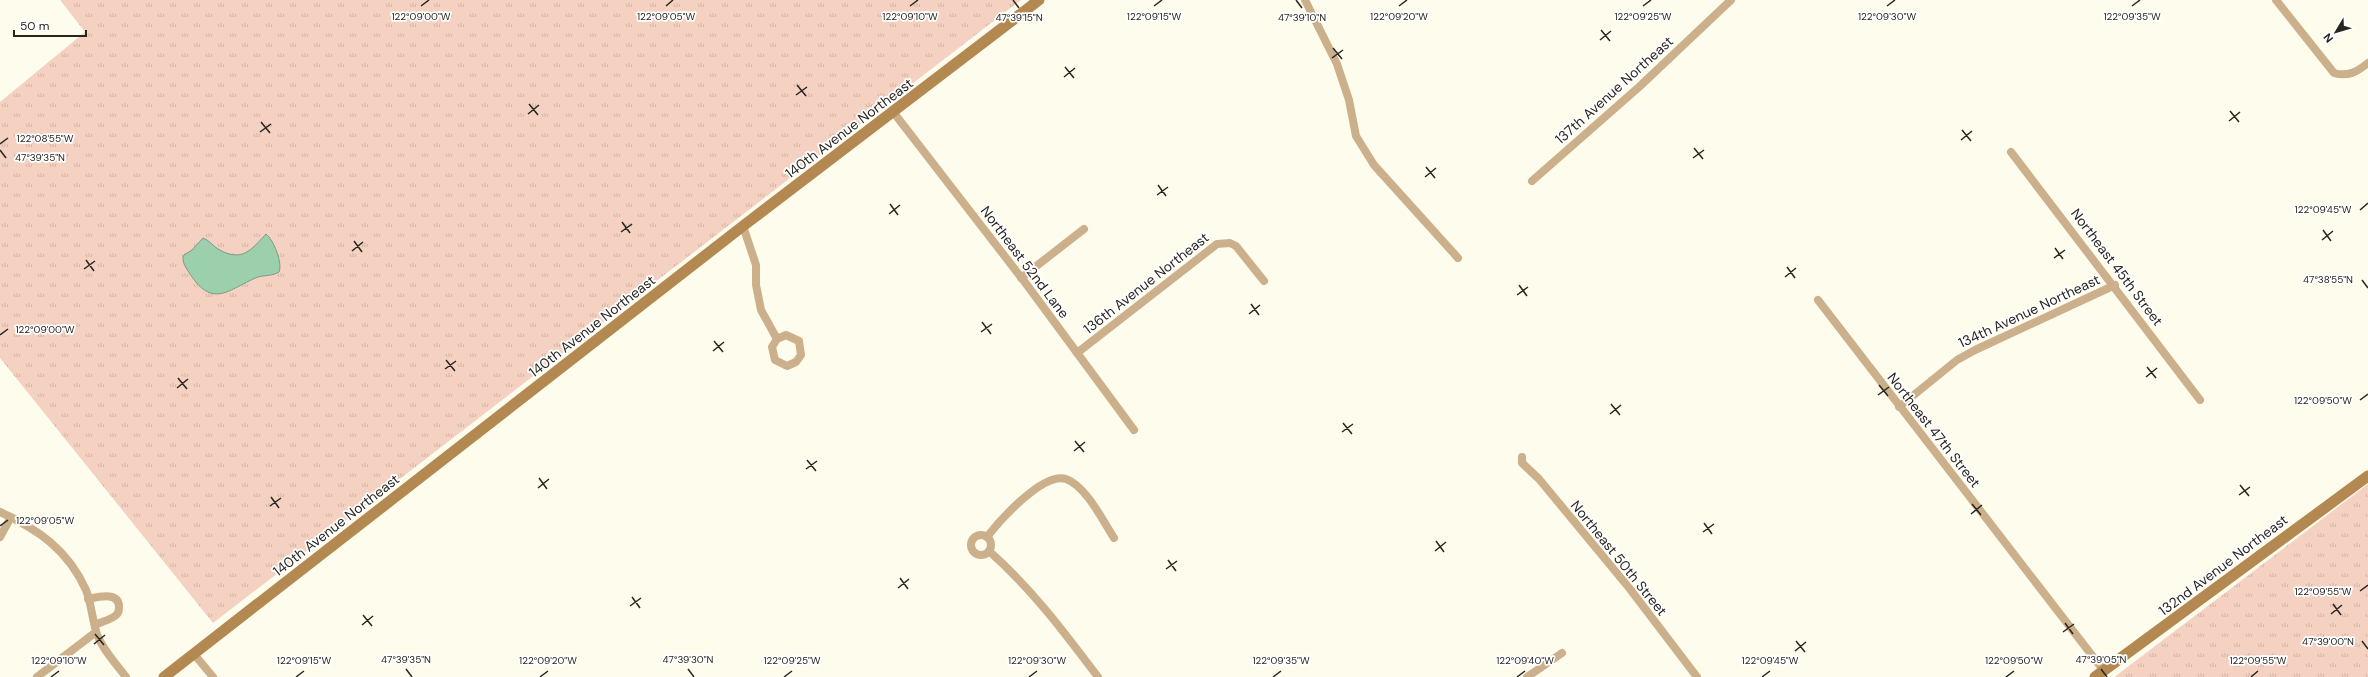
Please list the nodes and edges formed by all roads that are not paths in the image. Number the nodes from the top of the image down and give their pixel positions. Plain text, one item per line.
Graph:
1 (1039, 0) edge
2 (1305, 0) edge
3 (1731, 0) edge
4 (2276, 0) edge
5 (2368, 63) edge
6 (894, 113) junction
7 (2012, 152) dead end
8 (1532, 181) dead end
9 (743, 226) junction
10 (1084, 229) dead end
11 (1458, 258) dead end
12 (1021, 278) junction
13 (1264, 281) dead end
14 (2115, 285) junction
15 (1818, 300) dead end
16 (778, 339) dead end
17 (1077, 353) junction
18 (2200, 400) dead end
19 (1899, 407) junction
20 (1134, 430) dead end
21 (1522, 456) dead end
22 (2368, 476) edge
23 (0, 512) edge
24 (11, 517) junction
25 (987, 536) junction
26 (0, 537) edge
27 (1114, 538) dead end
28 (990, 552) junction
29 (88, 598) junction
30 (95, 628) junction
31 (1562, 653) dead end
32 (194, 654) junction
33 (2100, 674) edge
34 (37, 677) edge
35 (126, 677) edge
36 (164, 677) edge
37 (213, 677) edge
38 (1098, 677) edge
39 (1527, 677) edge
40 (1698, 677) edge

1 - 6 street, 140th Avenue Northeast
2 - 11 street
3 - 8 street, 137th Avenue Northeast
4 - 5 street
6 - 9 street, 140th Avenue Northeast
6 - 12 street, Northeast 52nd Lane
7 - 14 street, Northeast 45th Street
9 - 16 street
9 - 32 street, 140th Avenue Northeast
10 - 12 street
12 - 17 street, Northeast 52nd Lane
13 - 17 street, 136th Avenue Northeast
14 - 18 street, Northeast 45th Street
14 - 19 street, 134th Avenue Northeast
15 - 19 street, Northeast 47th Street
17 - 20 street, Northeast 52nd Lane
19 - 33 street, Northeast 47th Street
21 - 40 street, Northeast 50th Street
22 - 33 street, 132nd Avenue Northeast
23 - 24 street
24 - 26 street
24 - 29 street
25 - 27 street
25 - 28 street
25 - 28 street
28 - 38 street
29 - 30 street
29 - 30 street
30 - 34 street
30 - 35 street
31 - 39 street
32 - 36 street, 140th Avenue Northeast
32 - 37 street

